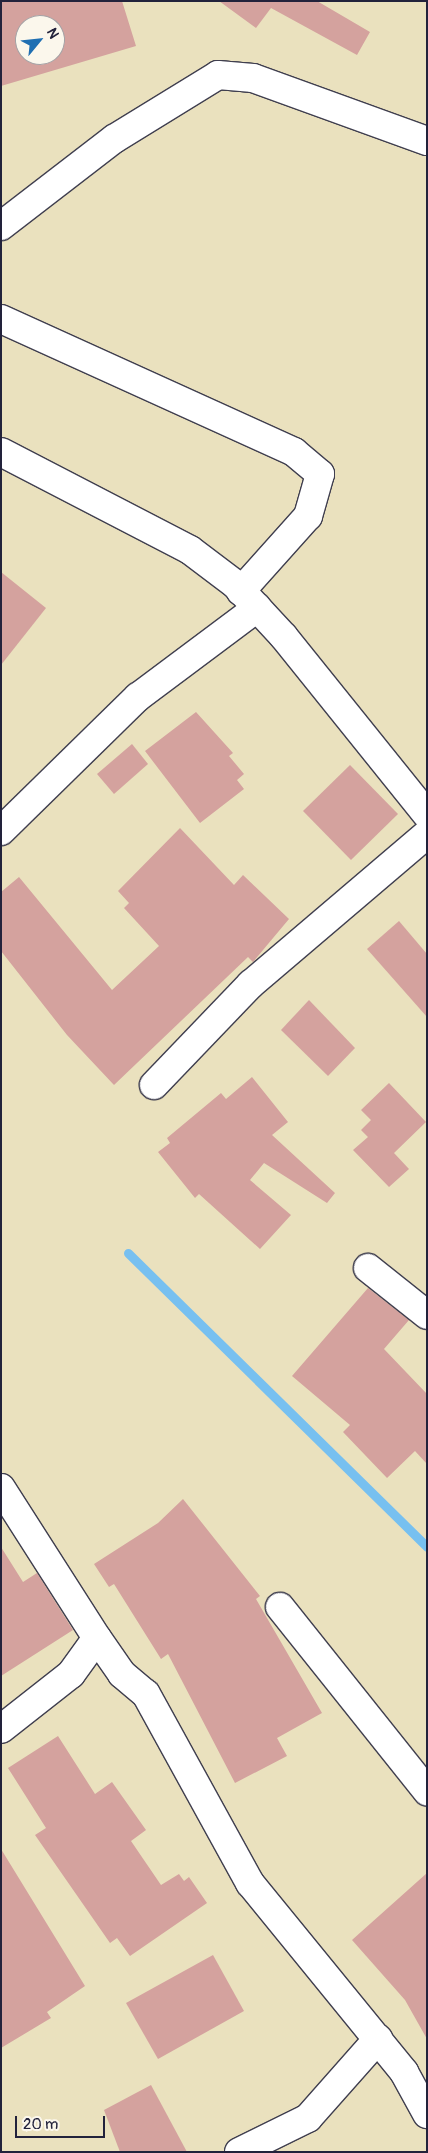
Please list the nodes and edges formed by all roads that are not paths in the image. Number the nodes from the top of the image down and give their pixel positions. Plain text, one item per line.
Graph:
1 (427, 141) edge
2 (1, 226) edge
3 (1, 319) edge
4 (1, 452) edge
5 (249, 599) junction
6 (427, 815) edge
7 (1, 831) edge
8 (427, 834) edge
9 (154, 1085) dead end
10 (368, 1268) dead end
11 (427, 1315) edge
12 (1, 1488) edge
13 (280, 1607) dead end
14 (97, 1638) junction
15 (1, 1729) edge
16 (427, 1791) edge
17 (378, 2039) junction
18 (427, 2114) edge
19 (239, 2152) edge

1 - 2 street
3 - 5 street
4 - 5 street
5 - 6 street
5 - 7 street
8 - 9 street
10 - 11 street
12 - 14 street
13 - 16 street
14 - 15 street
14 - 17 street
17 - 18 street
17 - 19 street

